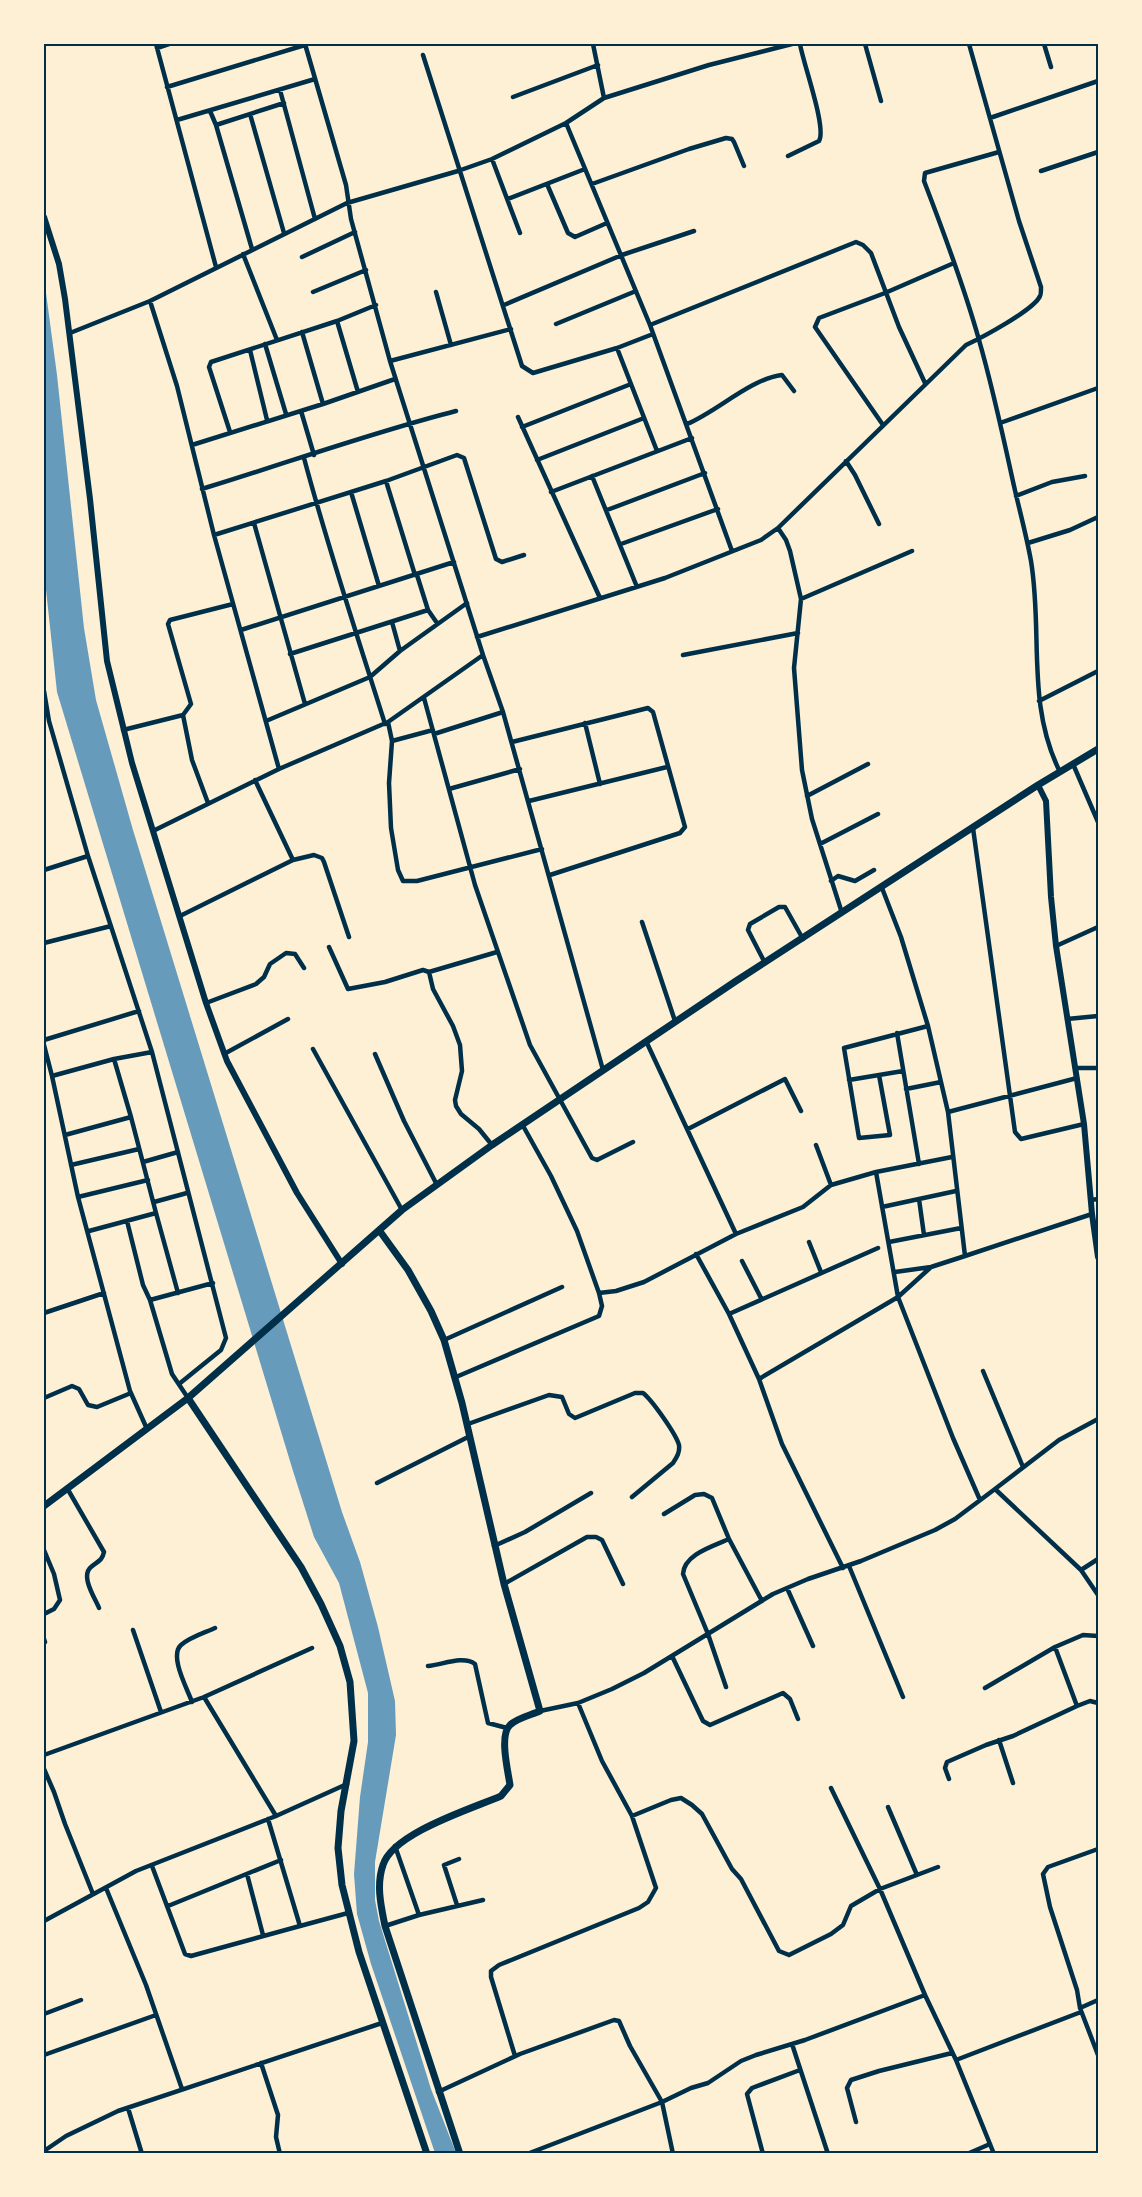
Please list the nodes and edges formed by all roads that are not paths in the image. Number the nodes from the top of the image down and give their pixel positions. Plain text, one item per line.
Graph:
1 (169, 44) edge
2 (305, 44) edge
3 (593, 44) edge
4 (792, 44) edge
5 (800, 44) edge
6 (865, 44) edge
7 (969, 44) edge
8 (1044, 44) edge
9 (157, 46) edge
10 (423, 55) dead end
11 (598, 65) junction
12 (1051, 67) dead end
13 (315, 79) junction
14 (1098, 81) edge
15 (167, 87) junction
16 (280, 90) junction
17 (513, 96) dead end
18 (604, 98) junction
19 (881, 101) dead end
20 (284, 104) junction
21 (210, 111) junction
22 (250, 114) junction
23 (990, 118) junction
24 (177, 120) junction
25 (566, 123) junction
26 (216, 125) junction
27 (999, 152) junction
28 (1098, 152) edge
29 (788, 156) dead end
30 (492, 159) junction
31 (744, 166) dead end
32 (585, 169) junction
33 (458, 171) junction
34 (1041, 171) dead end
35 (547, 184) junction
36 (592, 184) junction
37 (508, 199) junction
38 (347, 203) junction
39 (44, 217) edge
40 (315, 219) junction
41 (607, 223) junction
42 (694, 231) dead end
43 (355, 232) junction
44 (284, 233) junction
45 (520, 233) dead end
46 (252, 249) junction
47 (243, 254) junction
48 (622, 255) junction
49 (302, 256) dead end
50 (954, 263) junction
51 (216, 267) junction
52 (366, 270) junction
53 (636, 291) junction
54 (314, 292) dead end
55 (436, 292) dead end
56 (885, 292) junction
57 (150, 301) junction
58 (376, 305) junction
59 (504, 305) junction
60 (337, 321) junction
61 (556, 324) dead end
62 (650, 325) junction
63 (511, 328) junction
64 (302, 332) junction
65 (70, 333) junction
66 (653, 334) junction
67 (979, 339) junction
68 (277, 340) junction
69 (265, 344) junction
70 (451, 345) junction
71 (617, 348) junction
72 (250, 350) junction
73 (390, 362) junction
74 (395, 379) junction
75 (925, 383) junction
76 (631, 384) junction
77 (1098, 388) edge
78 (794, 391) dead end
79 (358, 392) junction
80 (323, 404) junction
81 (301, 411) junction
82 (456, 411) dead end
83 (285, 414) junction
84 (518, 417) dead end
85 (644, 418) junction
86 (267, 420) junction
87 (409, 423) junction
88 (1000, 423) junction
89 (687, 424) junction
90 (883, 425) junction
91 (522, 427) junction
92 (230, 432) junction
93 (692, 438) junction
94 (192, 445) junction
95 (657, 451) junction
96 (314, 455) junction
97 (304, 458) junction
98 (537, 460) junction
99 (846, 461) junction
100 (424, 468) junction
101 (705, 473) junction
102 (592, 476) junction
103 (1085, 476) dead end
104 (386, 481) junction
105 (202, 489) junction
106 (351, 492) junction
107 (551, 492) junction
108 (1016, 496) junction
109 (316, 502) junction
110 (718, 509) junction
111 (607, 510) junction
112 (1098, 517) edge
113 (254, 523) junction
114 (879, 524) dead end
115 (778, 528) junction
116 (214, 535) junction
117 (1028, 543) junction
118 (621, 544) junction
119 (732, 551) junction
120 (912, 551) dead end
121 (524, 555) dead end
122 (454, 562) junction
123 (416, 575) junction
124 (379, 586) junction
125 (637, 587) junction
126 (343, 597) junction
127 (600, 598) junction
128 (801, 599) junction
129 (467, 603) junction
130 (233, 604) junction
131 (428, 610) junction
132 (280, 617) junction
133 (392, 622) junction
134 (437, 623) junction
135 (241, 630) junction
136 (357, 633) junction
137 (798, 633) junction
138 (477, 637) junction
139 (400, 651) junction
140 (290, 654) junction
141 (483, 655) junction
142 (683, 655) dead end
143 (1098, 671) edge
144 (370, 677) junction
145 (44, 691) edge
146 (424, 698) junction
147 (1039, 701) junction
148 (305, 704) junction
149 (503, 712) junction
150 (183, 715) junction
151 (266, 721) junction
152 (387, 723) junction
153 (585, 723) junction
154 (123, 730) junction
155 (433, 732) junction
156 (392, 741) junction
157 (512, 742) junction
158 (1098, 749) edge
159 (868, 764) dead end
160 (1073, 764) junction
161 (667, 767) junction
162 (279, 769) junction
163 (520, 769) junction
164 (1060, 772) junction
165 (255, 780) junction
166 (600, 784) junction
167 (1038, 785) junction
168 (449, 789) junction
169 (807, 796) junction
170 (529, 801) junction
171 (208, 803) junction
172 (878, 814) dead end
173 (1098, 822) edge
174 (974, 828) junction
175 (153, 831) junction
176 (820, 844) junction
177 (542, 849) junction
178 (88, 856) junction
179 (293, 860) junction
180 (470, 868) junction
181 (44, 870) edge
182 (874, 870) dead end
183 (550, 875) junction
184 (831, 880) junction
185 (882, 888) junction
186 (842, 913) junction
187 (180, 916) junction
188 (642, 922) dead end
189 (111, 926) junction
190 (1098, 927) edge
191 (349, 937) dead end
192 (803, 939) junction
193 (44, 943) edge
194 (1056, 946) junction
195 (329, 947) dead end
196 (497, 952) junction
197 (765, 963) junction
198 (304, 969) dead end
199 (429, 972) junction
200 (206, 1003) junction
201 (140, 1011) junction
202 (1098, 1016) edge
203 (288, 1019) dead end
204 (1067, 1019) junction
205 (675, 1021) junction
206 (927, 1026) junction
207 (897, 1033) junction
208 (44, 1040) edge
209 (646, 1040) junction
210 (44, 1045) edge
211 (313, 1050) dead end
212 (152, 1052) junction
213 (225, 1054) junction
214 (375, 1054) dead end
215 (114, 1059) junction
216 (1075, 1068) junction
217 (1098, 1068) edge
218 (603, 1070) junction
219 (903, 1071) junction
220 (879, 1075) junction
221 (52, 1076) junction
222 (1077, 1078) junction
223 (849, 1080) junction
224 (941, 1082) junction
225 (906, 1089) junction
226 (1011, 1095) junction
227 (560, 1099) junction
228 (801, 1111) dead end
229 (948, 1112) junction
230 (131, 1117) junction
231 (522, 1124) junction
232 (1084, 1124) junction
233 (688, 1129) junction
234 (65, 1135) junction
235 (633, 1142) dead end
236 (492, 1145) junction
237 (816, 1145) dead end
238 (139, 1149) junction
239 (178, 1152) junction
240 (952, 1157) junction
241 (143, 1162) junction
242 (919, 1164) junction
243 (71, 1165) junction
244 (876, 1172) junction
245 (147, 1180) junction
246 (437, 1185) junction
247 (831, 1185) junction
248 (956, 1191) junction
249 (187, 1193) junction
250 (78, 1197) junction
251 (919, 1199) junction
252 (1095, 1200) edge
253 (154, 1202) junction
254 (882, 1207) junction
255 (402, 1210) junction
256 (156, 1213) junction
257 (1092, 1214) junction
258 (127, 1221) junction
259 (962, 1228) junction
260 (379, 1230) junction
261 (89, 1231) junction
262 (736, 1234) junction
263 (924, 1235) junction
264 (809, 1242) dead end
265 (889, 1242) junction
266 (878, 1248) dead end
267 (696, 1254) junction
268 (965, 1256) junction
269 (1098, 1257) edge
270 (742, 1261) dead end
271 (342, 1264) junction
272 (934, 1266) junction
273 (821, 1272) junction
274 (895, 1272) junction
275 (213, 1283) junction
276 (562, 1287) dead end
277 (104, 1293) junction
278 (178, 1293) junction
279 (599, 1293) junction
280 (898, 1297) junction
281 (760, 1298) junction
282 (150, 1300) junction
283 (44, 1313) edge
284 (729, 1314) junction
285 (444, 1340) junction
286 (983, 1371) dead end
287 (456, 1377) junction
288 (759, 1379) junction
289 (179, 1384) junction
290 (131, 1393) junction
291 (44, 1398) edge
292 (188, 1398) junction
293 (1098, 1419) edge
294 (468, 1424) junction
295 (147, 1428) junction
296 (470, 1436) junction
297 (1023, 1467) junction
298 (377, 1483) dead end
299 (67, 1488) junction
300 (996, 1489) junction
301 (591, 1493) dead end
302 (632, 1497) dead end
303 (980, 1500) junction
304 (44, 1506) edge
305 (664, 1514) dead end
306 (729, 1539) junction
307 (494, 1546) junction
308 (44, 1550) edge
309 (1098, 1559) edge
310 (846, 1567) junction
311 (1082, 1570) junction
312 (504, 1584) junction
313 (623, 1584) dead end
314 (787, 1588) junction
315 (1098, 1595) edge
316 (762, 1601) junction
317 (99, 1608) dead end
318 (44, 1614) edge
319 (215, 1628) dead end
320 (133, 1630) dead end
321 (708, 1634) junction
322 (1098, 1636) edge
323 (813, 1646) dead end
324 (1055, 1647) junction
325 (312, 1648) dead end
326 (672, 1656) junction
327 (428, 1666) dead end
328 (726, 1687) dead end
329 (985, 1688) dead end
330 (204, 1697) junction
331 (903, 1697) dead end
332 (192, 1701) junction
333 (578, 1703) junction
334 (1098, 1703) edge
335 (1077, 1706) junction
336 (540, 1711) junction
337 (160, 1713) junction
338 (798, 1719) dead end
339 (507, 1728) junction
340 (999, 1740) junction
341 (44, 1755) edge
342 (44, 1769) edge
343 (948, 1779) dead end
344 (1012, 1783) dead end
345 (347, 1784) junction
346 (831, 1788) dead end
347 (888, 1807) dead end
348 (276, 1816) junction
349 (632, 1816) junction
350 (268, 1819) junction
351 (395, 1846) junction
352 (1098, 1849) edge
353 (459, 1859) dead end
354 (281, 1860) junction
355 (152, 1866) junction
356 (938, 1866) dead end
357 (247, 1874) junction
358 (917, 1875) junction
359 (106, 1888) junction
360 (880, 1889) junction
361 (93, 1894) junction
362 (483, 1900) dead end
363 (457, 1905) junction
364 (168, 1906) junction
365 (348, 1913) junction
366 (419, 1915) junction
367 (44, 1921) edge
368 (300, 1926) junction
369 (384, 1926) junction
370 (263, 1935) junction
371 (926, 1995) junction
372 (81, 2000) dead end
373 (1098, 2000) edge
374 (1081, 2010) junction
375 (44, 2014) edge
376 (156, 2015) junction
377 (382, 2023) junction
378 (792, 2044) junction
379 (952, 2053) junction
380 (44, 2055) edge
381 (1098, 2055) edge
382 (515, 2056) junction
383 (956, 2060) junction
384 (261, 2063) junction
385 (800, 2070) junction
386 (182, 2089) junction
387 (438, 2092) junction
388 (662, 2102) junction
389 (128, 2108) junction
390 (856, 2122) dead end
391 (990, 2144) junction
392 (44, 2151) edge
393 (142, 2154) edge
394 (280, 2154) edge
395 (427, 2154) edge
396 (460, 2154) edge
397 (527, 2154) edge
398 (673, 2154) edge
399 (763, 2154) edge
400 (828, 2154) edge
401 (967, 2154) edge
402 (994, 2154) edge

1 - 9 street
2 - 13 street
2 - 15 street
3 - 11 street
4 - 18 street
5 - 29 street
6 - 19 street
7 - 23 street
8 - 12 street
9 - 15 street
10 - 33 street
11 - 17 street
11 - 18 street
13 - 16 street
13 - 38 street
14 - 23 street
15 - 24 street
16 - 20 street
16 - 21 street
18 - 25 street
20 - 22 street
20 - 40 street
21 - 24 street
21 - 26 street
22 - 26 street
22 - 44 street
23 - 27 street
24 - 51 street
25 - 30 street
25 - 32 street
26 - 46 street
27 - 50 street
27 - 67 street
28 - 34 street
30 - 33 street
30 - 37 street
31 - 36 street
32 - 35 street
32 - 36 street
33 - 38 street
33 - 59 street
35 - 37 street
35 - 41 street
36 - 41 street
37 - 45 street
38 - 40 street
38 - 43 street
39 - 65 street
40 - 44 street
41 - 48 street
42 - 48 street
43 - 49 street
43 - 52 street
44 - 46 street
46 - 47 street
47 - 51 street
47 - 68 street
48 - 53 street
48 - 59 street
50 - 56 street
50 - 67 street
51 - 57 street
52 - 54 street
52 - 58 street
53 - 61 street
53 - 62 street
55 - 70 street
56 - 62 street
56 - 75 street
56 - 90 street
57 - 65 street
57 - 94 street
58 - 60 street
58 - 73 street
59 - 63 street
60 - 64 street
60 - 79 street
62 - 66 street
63 - 70 street
63 - 71 street
64 - 68 street
64 - 80 street
65 - 154 street
66 - 71 street
66 - 89 street
67 - 75 street
67 - 88 street
68 - 69 street
69 - 72 street
69 - 83 street
70 - 73 street
71 - 76 street
72 - 86 street
72 - 92 street
73 - 74 street
74 - 79 street
74 - 87 street
75 - 90 street
76 - 85 street
76 - 91 street
77 - 88 street
78 - 89 street
79 - 80 street
80 - 81 street
81 - 83 street
81 - 96 street
82 - 87 street
83 - 86 street
84 - 91 street
85 - 95 street
85 - 98 street
86 - 92 street
87 - 96 street
87 - 100 street
88 - 108 street
89 - 93 street
90 - 99 street
91 - 98 street
92 - 94 street
93 - 95 street
93 - 101 street
94 - 105 street
95 - 102 street
96 - 97 street
97 - 105 street
97 - 109 street
98 - 107 street
99 - 114 street
99 - 115 street
100 - 104 street
100 - 121 street
100 - 122 street
101 - 110 street
101 - 111 street
102 - 107 street
102 - 111 street
103 - 108 street
104 - 106 street
104 - 123 street
105 - 116 street
106 - 109 street
106 - 124 street
107 - 127 street
108 - 117 street
109 - 113 street
109 - 126 street
110 - 118 street
110 - 119 street
111 - 118 street
112 - 117 street
113 - 116 street
113 - 132 street
115 - 119 street
115 - 128 street
116 - 130 street
117 - 147 street
118 - 125 street
119 - 125 street
120 - 128 street
122 - 123 street
122 - 129 street
123 - 124 street
123 - 131 street
124 - 126 street
125 - 127 street
126 - 132 street
126 - 136 street
127 - 138 street
128 - 137 street
129 - 134 street
129 - 138 street
130 - 135 street
130 - 150 street
131 - 133 street
131 - 134 street
132 - 135 street
132 - 140 street
133 - 136 street
133 - 139 street
134 - 139 street
135 - 151 street
136 - 140 street
136 - 144 street
137 - 142 street
137 - 169 street
138 - 141 street
139 - 144 street
140 - 148 street
141 - 146 street
141 - 149 street
143 - 147 street
144 - 148 street
144 - 152 street
145 - 178 street
146 - 152 street
146 - 155 street
147 - 164 street
148 - 151 street
149 - 155 street
149 - 157 street
150 - 154 street
150 - 171 street
151 - 162 street
152 - 156 street
152 - 162 street
153 - 157 street
153 - 161 street
153 - 166 street
154 - 175 street
155 - 156 street
155 - 168 street
156 - 180 street
157 - 163 street
158 - 160 main road
159 - 169 street
160 - 164 main road
160 - 173 street
161 - 166 street
161 - 183 street
162 - 165 street
163 - 168 street
163 - 170 street
164 - 167 main road
165 - 171 street
165 - 179 street
166 - 170 street
167 - 174 main road
167 - 194 street
168 - 180 street
169 - 176 street
170 - 177 street
171 - 175 street
172 - 176 street
174 - 185 main road
174 - 226 street
175 - 187 street
176 - 184 street
177 - 180 street
177 - 183 street
178 - 181 street
178 - 189 street
179 - 187 street
179 - 191 street
180 - 196 street
182 - 184 street
183 - 218 street
184 - 186 street
185 - 186 main road
185 - 206 street
186 - 192 main road
187 - 200 street
188 - 205 street
189 - 193 street
189 - 201 street
190 - 194 street
192 - 197 main road
192 - 197 street
194 - 204 street
195 - 199 street
196 - 199 street
196 - 227 street
197 - 205 main road
198 - 200 street
199 - 236 street
200 - 213 street
201 - 208 street
201 - 212 street
202 - 204 street
203 - 213 street
204 - 216 street
205 - 209 main road
206 - 207 street
206 - 224 street
207 - 219 street
207 - 223 street
209 - 218 main road
209 - 233 street
210 - 221 street
211 - 255 street
212 - 215 street
212 - 239 street
213 - 271 street
214 - 246 street
215 - 221 street
215 - 230 street
216 - 217 street
216 - 222 street
218 - 227 main road
219 - 220 street
219 - 225 street
220 - 223 street
220 - 223 street
221 - 234 street
222 - 226 street
222 - 232 street
224 - 225 street
224 - 229 street
225 - 242 street
226 - 229 street
226 - 232 street
227 - 231 main road
227 - 235 street
228 - 233 street
229 - 240 street
230 - 234 street
230 - 238 street
231 - 236 main road
231 - 279 street
232 - 252 street
233 - 262 street
234 - 243 street
236 - 246 main road
237 - 247 street
238 - 241 street
238 - 243 street
239 - 241 street
239 - 249 street
240 - 242 street
240 - 248 street
241 - 245 street
242 - 244 street
243 - 250 street
244 - 247 street
244 - 254 street
245 - 250 street
245 - 253 street
246 - 255 main road
247 - 262 street
248 - 251 street
248 - 259 street
249 - 253 street
249 - 275 street
250 - 261 street
251 - 254 street
251 - 263 street
252 - 257 street
253 - 256 street
254 - 265 street
255 - 260 main road
256 - 258 street
256 - 278 street
257 - 268 street
257 - 269 street
258 - 261 street
258 - 282 street
259 - 263 street
259 - 268 street
260 - 271 main road
260 - 285 main road
261 - 277 street
262 - 267 street
263 - 265 street
264 - 273 street
265 - 274 street
266 - 273 street
267 - 279 street
267 - 284 street
268 - 272 street
270 - 281 street
271 - 292 main road
272 - 274 street
272 - 280 street
273 - 281 street
274 - 280 street
275 - 278 street
275 - 289 street
276 - 285 street
277 - 283 street
277 - 290 street
278 - 282 street
279 - 287 street
280 - 288 street
280 - 303 street
281 - 284 street
282 - 289 street
284 - 288 street
285 - 287 main road
286 - 297 street
287 - 294 main road
288 - 310 street
289 - 292 street
290 - 291 street
290 - 295 street
292 - 295 main road
292 - 345 main road
293 - 297 street
294 - 296 main road
294 - 302 street
295 - 299 main road
296 - 298 street
296 - 307 main road
297 - 300 street
299 - 304 main road
299 - 317 street
300 - 303 street
300 - 311 street
301 - 307 street
303 - 310 street
305 - 306 street
306 - 316 street
306 - 321 street
307 - 312 main road
308 - 318 street
309 - 311 street
310 - 314 street
310 - 331 street
311 - 315 street
312 - 313 street
312 - 336 main road
314 - 316 street
314 - 323 street
316 - 321 street
319 - 332 street
320 - 337 street
321 - 326 street
321 - 328 street
322 - 324 street
324 - 329 street
324 - 335 street
325 - 330 street
326 - 333 street
326 - 338 street
327 - 339 street
330 - 332 street
330 - 348 street
332 - 337 street
333 - 336 street
333 - 349 street
334 - 335 street
335 - 340 street
336 - 339 main road
337 - 341 street
339 - 351 main road
340 - 343 street
340 - 344 street
342 - 361 street
345 - 348 street
345 - 365 main road
346 - 360 street
347 - 358 street
348 - 350 street
349 - 360 street
349 - 382 street
350 - 354 street
350 - 355 street
351 - 366 street
351 - 369 main road
352 - 374 street
353 - 363 street
354 - 357 street
354 - 368 street
355 - 359 street
355 - 364 street
356 - 358 street
357 - 364 street
357 - 370 street
358 - 360 street
359 - 361 street
359 - 376 street
360 - 371 street
361 - 367 street
362 - 363 street
363 - 366 street
364 - 370 street
365 - 368 street
365 - 377 main road
366 - 369 street
368 - 370 street
369 - 387 main road
371 - 378 street
371 - 379 street
372 - 375 street
373 - 374 street
374 - 381 street
374 - 383 street
376 - 380 street
376 - 386 street
377 - 384 street
377 - 395 main road
378 - 385 street
378 - 388 street
379 - 383 street
379 - 390 street
382 - 387 street
382 - 388 street
383 - 391 street
384 - 386 street
384 - 394 street
385 - 399 street
385 - 400 street
386 - 389 street
387 - 396 main road
388 - 397 street
388 - 398 street
389 - 392 street
389 - 393 street
391 - 401 street
391 - 402 street

